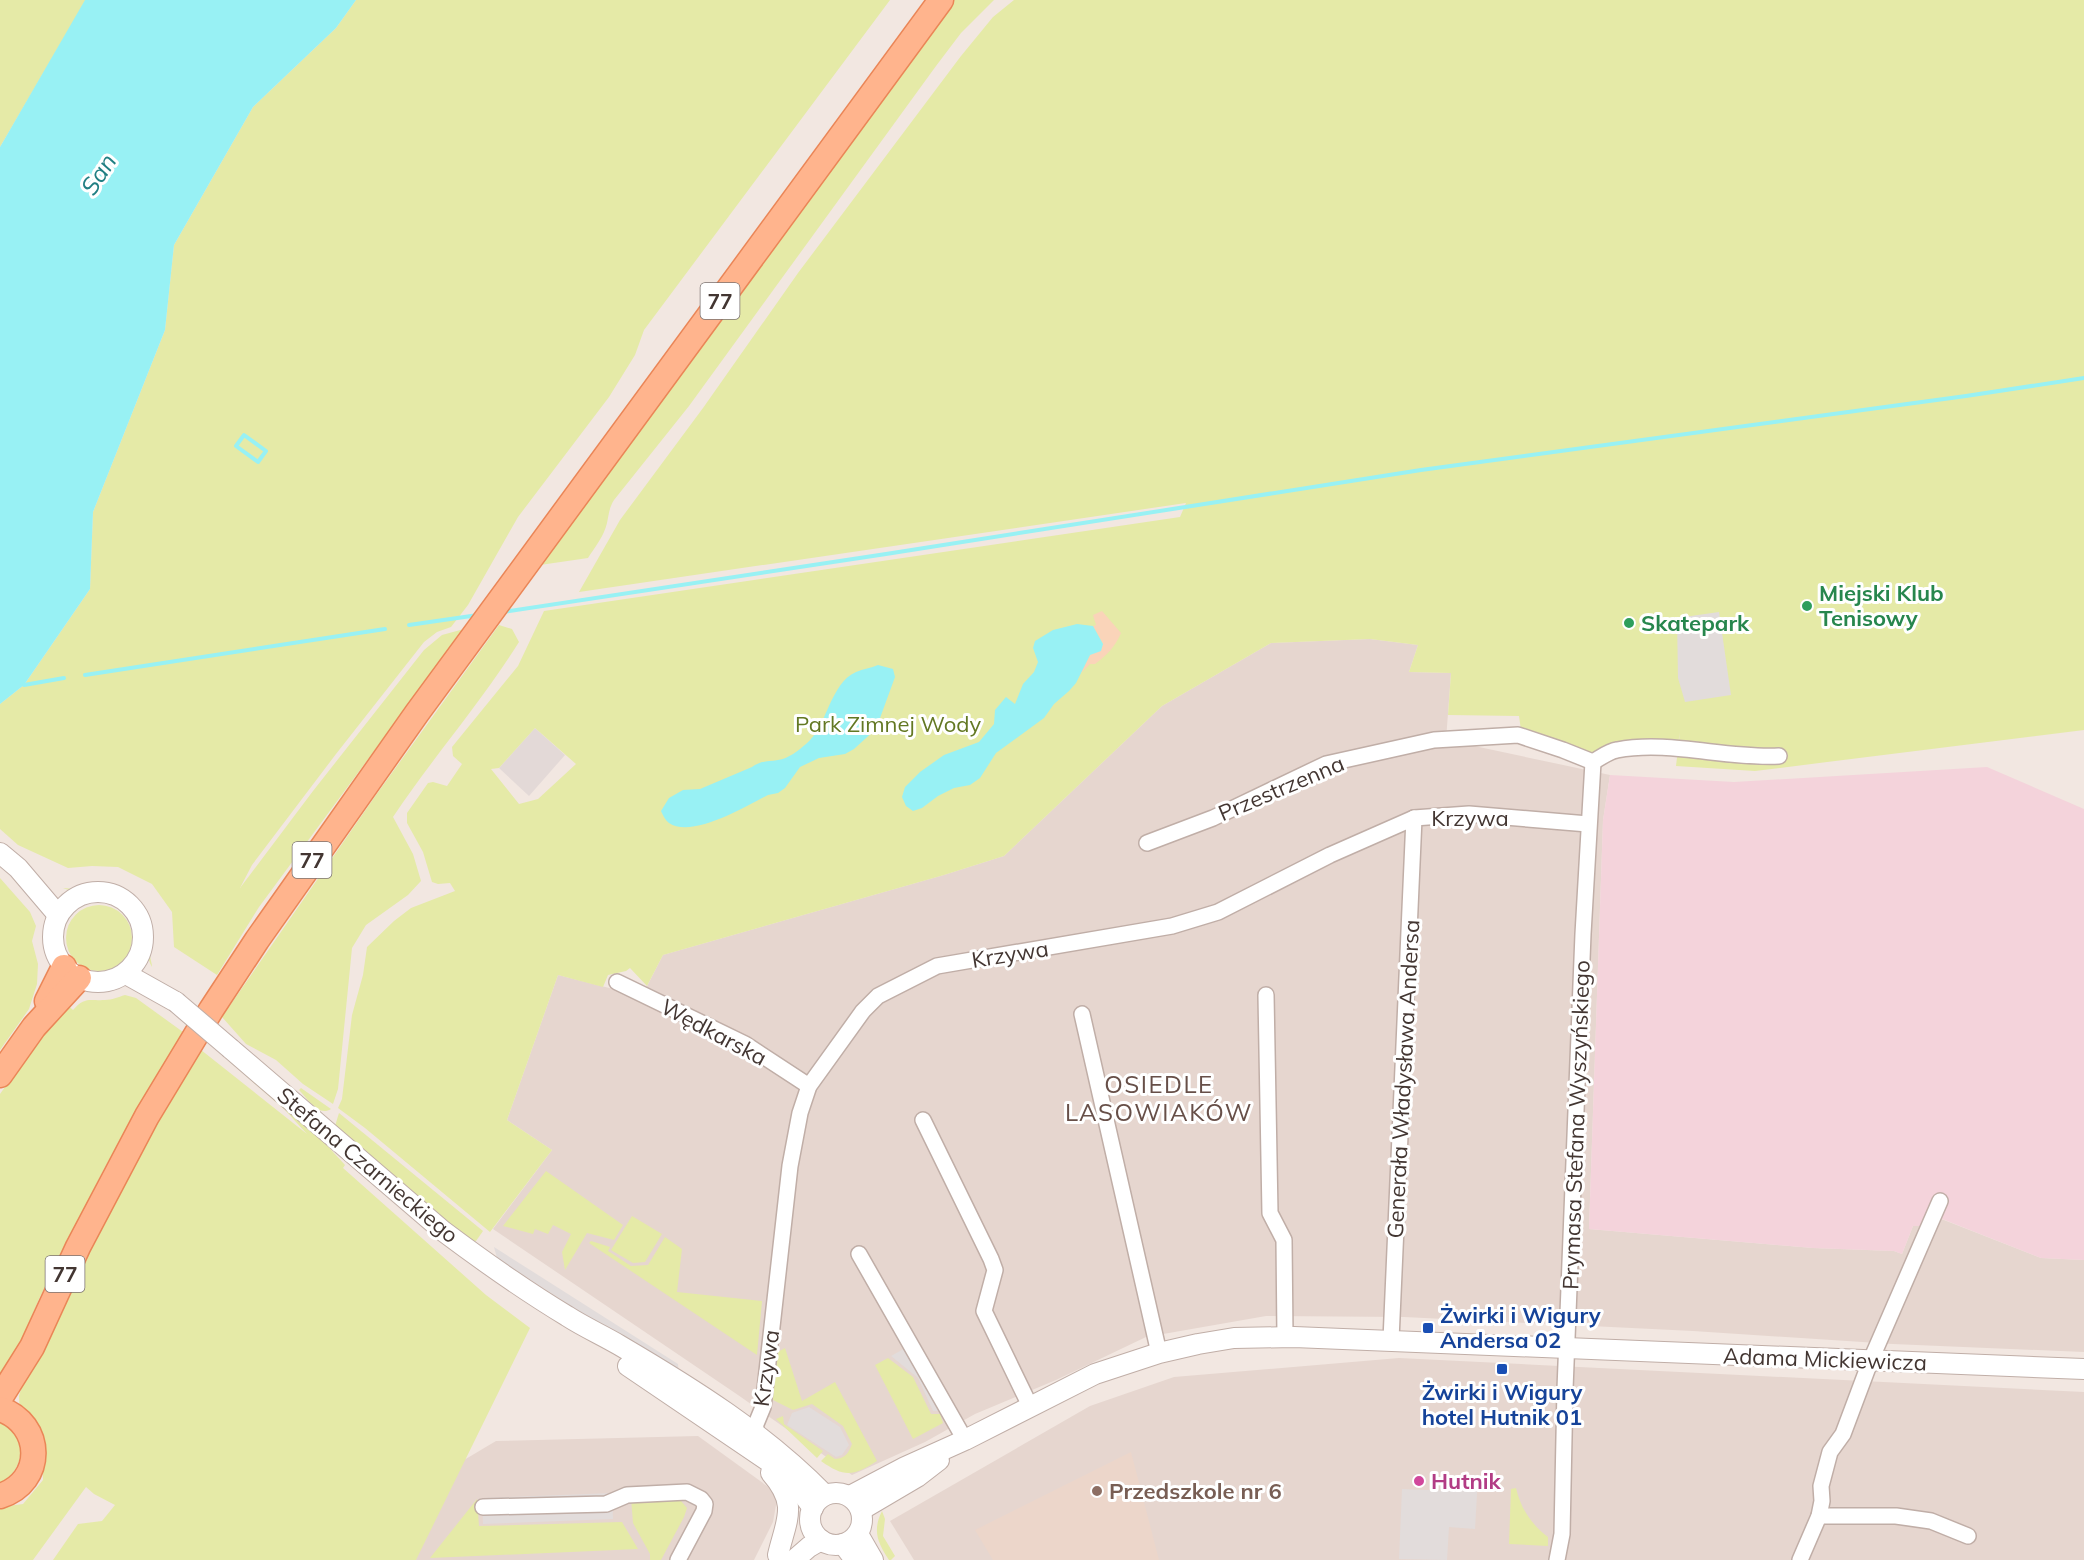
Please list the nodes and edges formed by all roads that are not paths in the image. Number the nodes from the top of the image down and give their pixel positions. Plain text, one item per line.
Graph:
1 (940, 0) edge
2 (1779, 756) dead end
3 (1593, 762) junction
4 (1414, 818) junction
5 (1588, 825) junction
6 (1147, 843) dead end
7 (0, 853) edge
8 (64, 908) junction
9 (132, 966) junction
10 (72, 973) junction
11 (617, 982) dead end
12 (1266, 995) dead end
13 (1082, 1014) dead end
14 (0, 1075) edge
15 (809, 1086) junction
16 (923, 1120) dead end
17 (1940, 1201) dead end
18 (859, 1254) dead end
19 (1285, 1336) junction
20 (1391, 1341) junction
21 (32, 1347) junction
22 (1567, 1348) junction
23 (1159, 1353) junction
24 (1870, 1362) junction
25 (2083, 1370) edge
26 (0, 1398) edge
27 (1030, 1406) junction
28 (8, 1413) edge
29 (965, 1440) junction
30 (755, 1442) junction
31 (0, 1496) edge
32 (856, 1503) junction
33 (483, 1508) dead end
34 (816, 1508) junction
35 (1819, 1516) junction
36 (1968, 1536) dead end
37 (821, 1540) junction
38 (852, 1546) edge
39 (783, 1558) edge
40 (678, 1560) edge
41 (873, 1560) edge
42 (1557, 1560) edge
43 (1800, 1560) edge

1 - 21 main road, 77
2 - 3 street
3 - 5 street, Prymasa Stefana Wyszyńskiego
3 - 6 street, Przestrzenna
4 - 5 street, Krzywa
4 - 15 street, Krzywa
4 - 20 street, Generała Władysława Andersa
5 - 22 street, Prymasa Stefana Wyszyńskiego
7 - 8 street
8 - 9 street
8 - 10 street
9 - 10 street
9 - 30 street, Stefana Czarnieckiego, bridge
10 - 14 main road
11 - 15 street, Wędkarska
12 - 19 street
13 - 23 street
15 - 30 street, Krzywa
16 - 27 street
17 - 24 street
18 - 29 street
19 - 20 street, Adama Mickiewicza
19 - 23 street, Adama Mickiewicza
20 - 22 street, Adama Mickiewicza
21 - 26 main road, 77
21 - 28 main road, 77
22 - 24 street, Adama Mickiewicza
22 - 42 street, Prymasa Stefana Wyszyńskiego
23 - 27 street, Adama Mickiewicza
24 - 25 street, Adama Mickiewicza
24 - 35 street
27 - 29 street, Adama Mickiewicza
28 - 31 main road, 77
29 - 32 street, Adama Mickiewicza
30 - 34 street, Stefana Czarnieckiego
30 - 39 street
32 - 34 street
32 - 38 street
33 - 40 street
34 - 37 street
34 - 39 street
35 - 36 street
35 - 43 street
37 - 38 street
37 - 39 street
38 - 41 street

